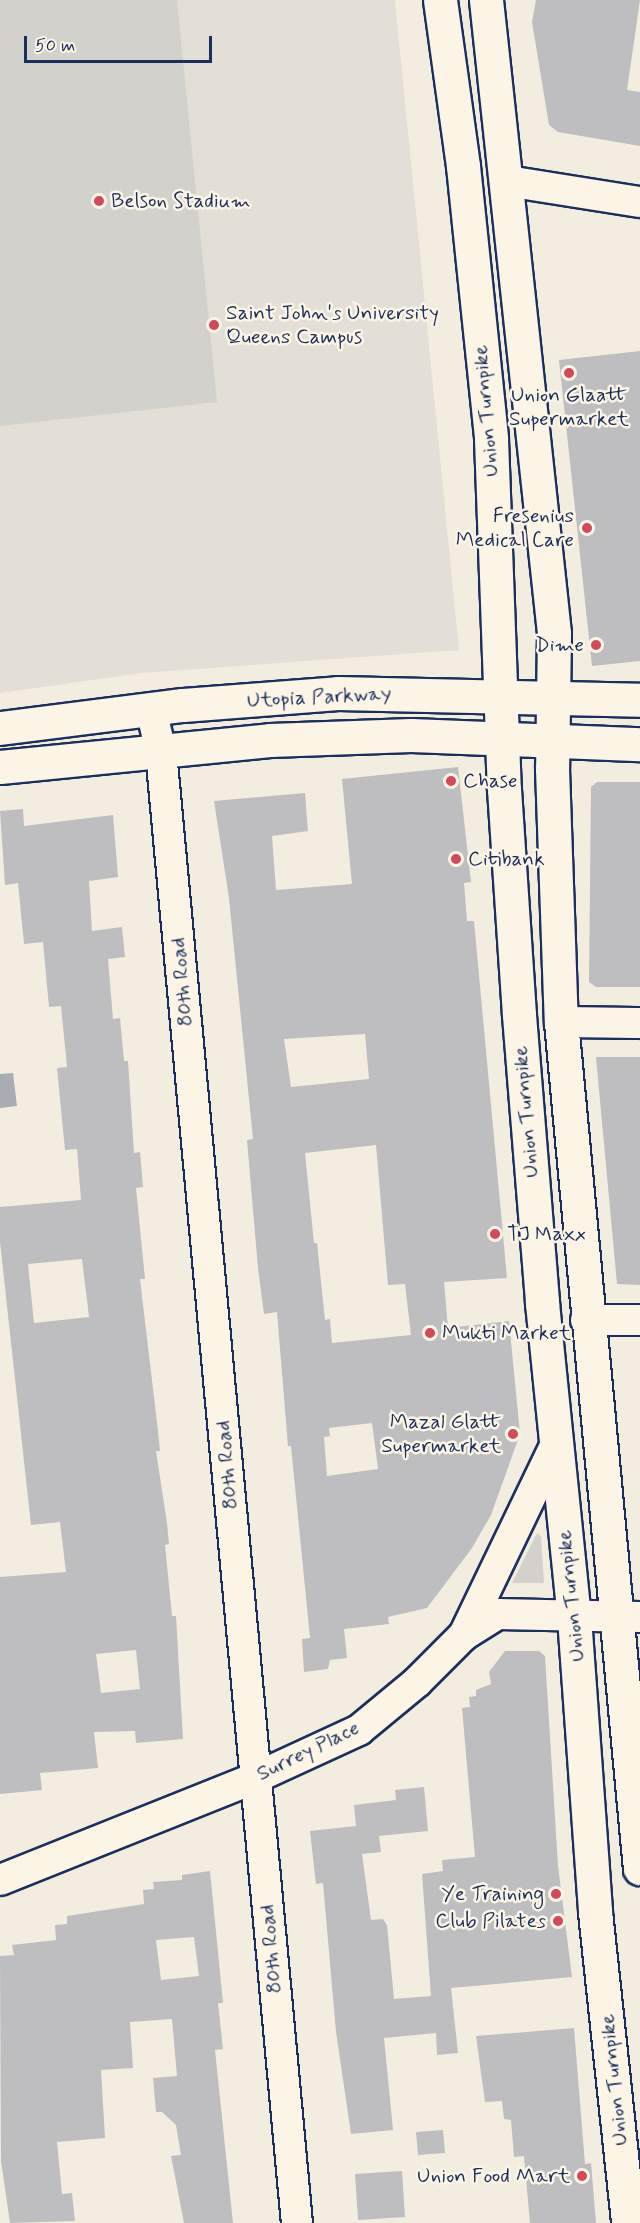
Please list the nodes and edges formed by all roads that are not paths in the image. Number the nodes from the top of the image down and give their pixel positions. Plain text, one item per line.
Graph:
1 (440, 0) edge
2 (486, 0) edge
3 (507, 181) junction
4 (640, 202) edge
5 (500, 695) junction
6 (554, 697) junction
7 (640, 700) edge
8 (151, 709) junction
9 (0, 728) edge
10 (502, 739) junction
11 (553, 741) junction
12 (640, 744) edge
13 (160, 752) junction
14 (0, 767) edge
15 (561, 1022) junction
16 (640, 1023) edge
17 (586, 1320) junction
18 (640, 1320) edge
19 (555, 1446) junction
20 (574, 1617) junction
21 (628, 1617) edge
22 (464, 1635) junction
23 (255, 1778) junction
24 (640, 1868) edge
25 (0, 1880) edge
26 (297, 2223) edge
27 (628, 2223) edge

1 - 5 main road, Union Turnpike
2 - 3 main road, Union Turnpike
3 - 4 street
3 - 6 main road, Union Turnpike
5 - 6 main road, Utopia Parkway
5 - 8 main road, Utopia Parkway
5 - 10 main road, Union Turnpike
6 - 7 main road, Utopia Parkway
6 - 11 main road, Union Turnpike
8 - 9 main road, Utopia Parkway
8 - 13 street, 80th Road
10 - 11 main road, Utopia Parkway
10 - 13 main road, Utopia Parkway
10 - 19 main road, Union Turnpike
11 - 12 main road, Utopia Parkway
11 - 15 main road, Union Turnpike
13 - 14 main road, Utopia Parkway
13 - 23 street, 80th Road
15 - 16 street
15 - 17 main road, Union Turnpike
17 - 18 street
17 - 21 main road, Union Turnpike
19 - 20 main road, Union Turnpike
19 - 22 street, Surrey Place
20 - 21 street
20 - 22 street
20 - 27 main road, Union Turnpike
21 - 24 main road, Union Turnpike
22 - 23 street, Surrey Place
23 - 25 street, Surrey Place
23 - 26 street, 80th Road

